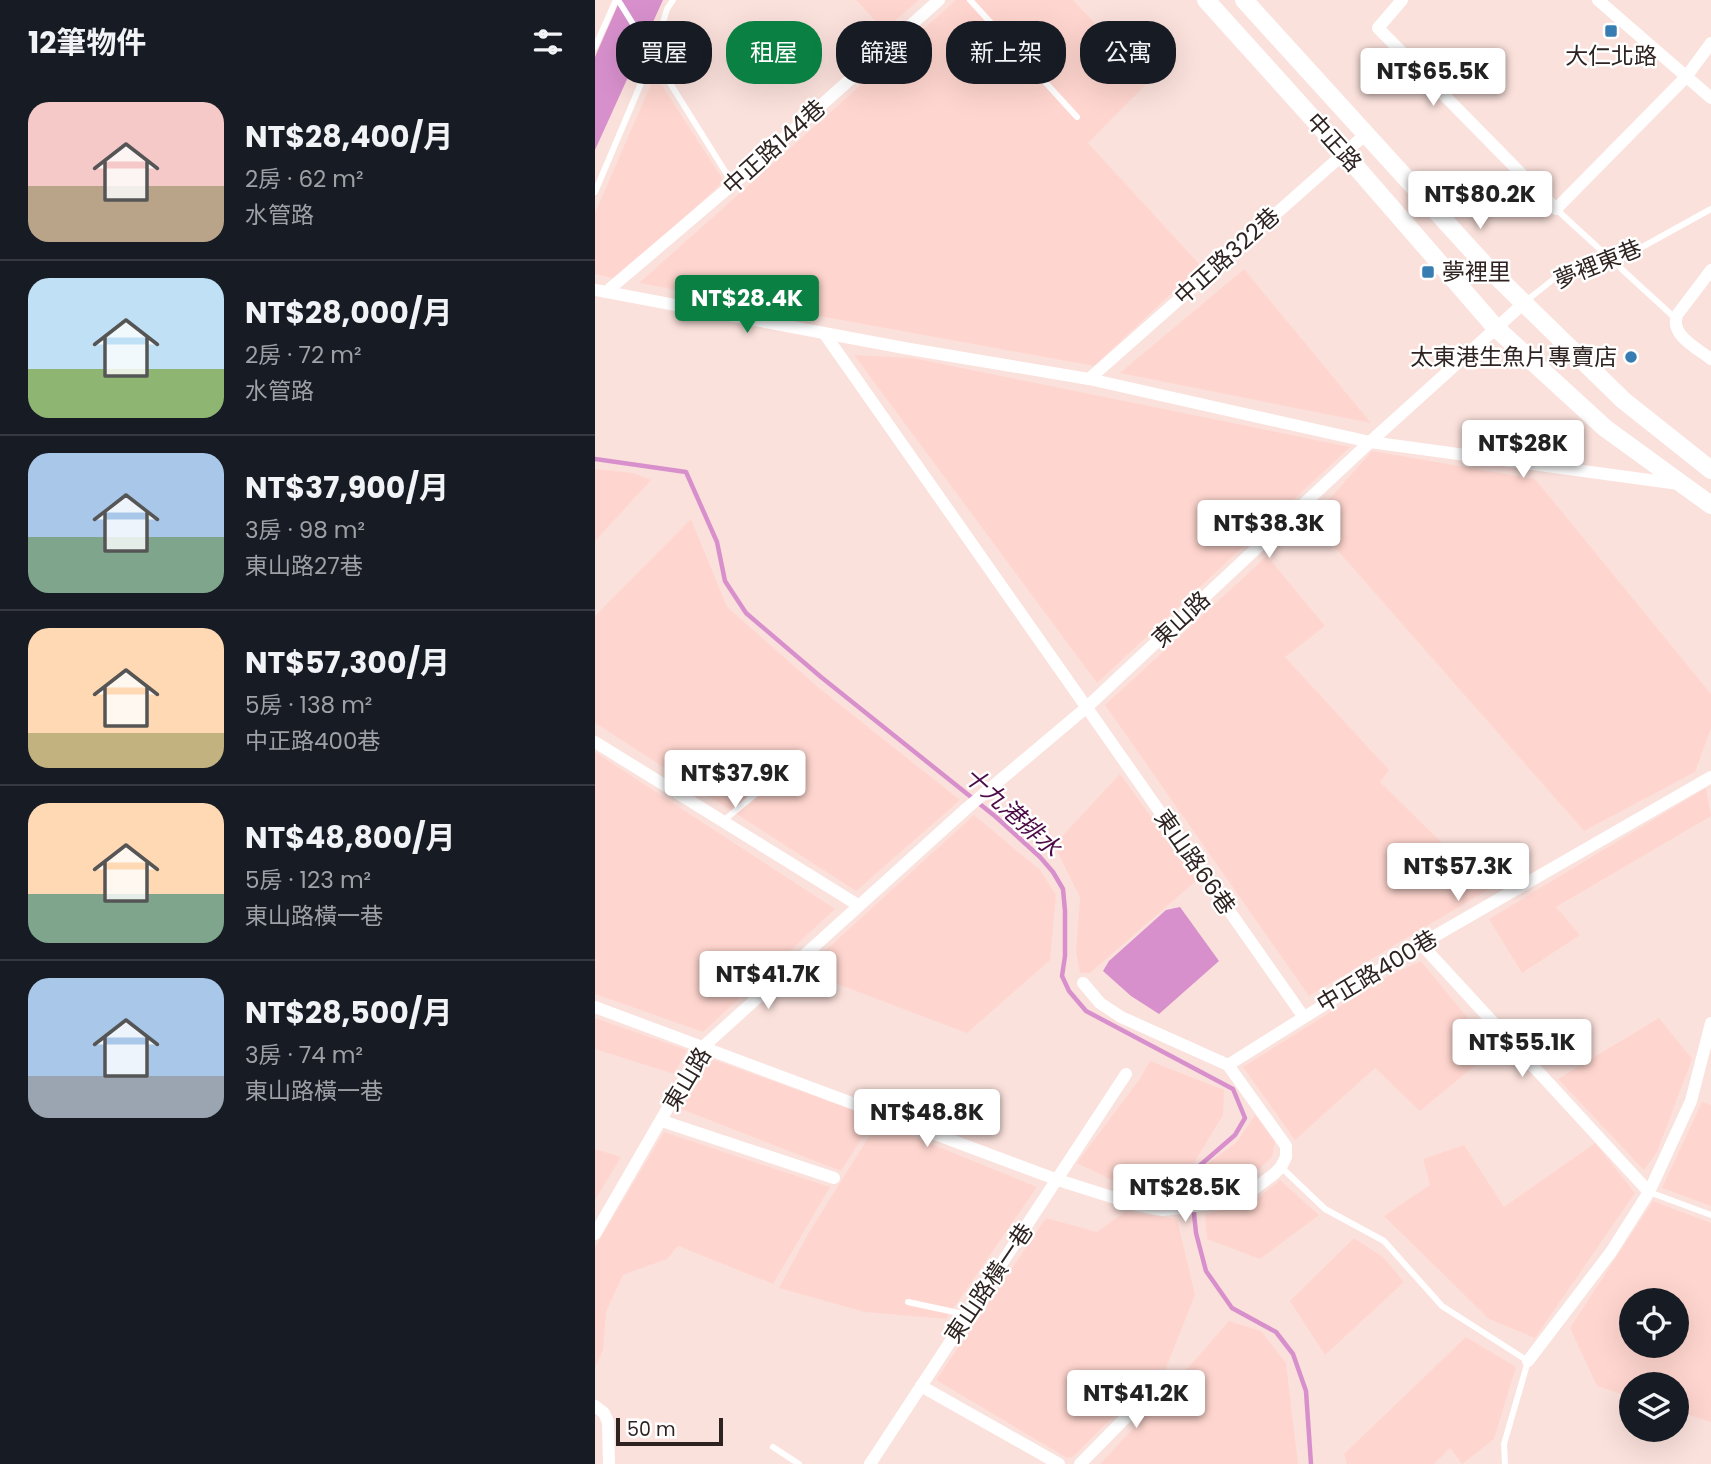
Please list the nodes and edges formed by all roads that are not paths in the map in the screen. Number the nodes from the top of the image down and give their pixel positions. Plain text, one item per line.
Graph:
1 (617, 0) edge
2 (673, 0) edge
3 (939, 0) edge
4 (971, 0) edge
5 (1206, 0) edge
6 (1244, 0) edge
7 (1402, 0) edge
8 (1598, 0) edge
9 (631, 21) edge
10 (663, 21) edge
11 (1711, 43) edge
12 (595, 47) edge
13 (1686, 77) junction
14 (638, 84) edge
15 (671, 84) edge
16 (1711, 98) edge
17 (1077, 117) dead end
18 (1366, 134) junction
19 (1344, 153) junction
20 (733, 184) junction
21 (595, 192) edge
22 (1556, 209) junction
23 (1711, 209) edge
24 (1615, 262) junction
25 (1711, 270) edge
26 (601, 291) edge
27 (1524, 303) junction
28 (1675, 318) junction
29 (1496, 328) junction
30 (824, 333) junction
31 (1711, 359) edge
32 (1089, 379) junction
33 (1370, 442) junction
34 (1711, 470) edge
35 (1681, 485) junction
36 (1711, 505) edge
37 (1087, 707) junction
38 (595, 742) edge
39 (797, 760) dead end
40 (1711, 778) edge
41 (723, 821) junction
42 (858, 905) junction
43 (1421, 944) junction
44 (1083, 984) dead end
45 (595, 1007) edge
46 (1303, 1016) junction
47 (1711, 1023) edge
48 (703, 1047) junction
49 (1228, 1065) junction
50 (1126, 1074) dead end
51 (662, 1121) junction
52 (1281, 1167) junction
53 (834, 1178) dead end
54 (1058, 1180) junction
55 (1649, 1192) junction
56 (1711, 1215) edge
57 (595, 1234) edge
58 (908, 1302) dead end
59 (968, 1315) junction
60 (1528, 1361) junction
61 (921, 1386) junction
62 (1187, 1387) dead end
63 (595, 1406) edge
64 (773, 1447) dead end
65 (609, 1464) edge
66 (799, 1464) edge
67 (870, 1464) edge
68 (1059, 1464) edge
69 (1080, 1464) edge
70 (1505, 1464) edge

1 - 9 lane
1 - 12 lane
2 - 10 lane
3 - 20 street, 中正路144巷
4 - 17 lane
5 - 19 main road, 中正路
6 - 18 main road, 中正路
7 - 22 street
8 - 13 street
11 - 13 street
13 - 16 street
13 - 22 street
14 - 21 lane
15 - 20 lane
18 - 19 street, 中正路322巷
18 - 27 main road, 中正路
19 - 29 main road, 中正路
19 - 32 street, 中正路322巷
20 - 26 street, 中正路144巷
22 - 24 lane
23 - 24 lane, 夢裡東巷
24 - 27 lane, 夢裡東巷
24 - 28 lane
25 - 28 street
26 - 30 street
27 - 29 street, 東山路
27 - 34 main road, 中正路
28 - 31 street
29 - 33 street, 東山路
29 - 35 main road, 中正路
30 - 32 street
30 - 37 street, 東山路66巷
32 - 33 street
33 - 35 street
33 - 37 street, 東山路
35 - 36 main road, 中正路
37 - 42 street, 東山路
37 - 46 street, 東山路66巷
38 - 41 street
39 - 41 lane
40 - 43 street, 中正路400巷
41 - 42 street
42 - 48 street, 東山路
43 - 46 street, 中正路400巷
43 - 55 street
44 - 49 street
45 - 48 street
46 - 49 street, 中正路400巷
47 - 55 street
48 - 51 street, 東山路
48 - 54 street
49 - 52 street
50 - 54 street, 東山路橫一巷
51 - 53 street
51 - 57 street, 東山路
52 - 54 street
52 - 60 lane
54 - 59 street, 東山路橫一巷
55 - 56 lane
55 - 60 street
58 - 59 lane
59 - 61 street, 東山路橫一巷
60 - 70 lane
61 - 67 street, 東山路橫一巷
61 - 68 street
62 - 69 street
63 - 65 street
64 - 66 lane

